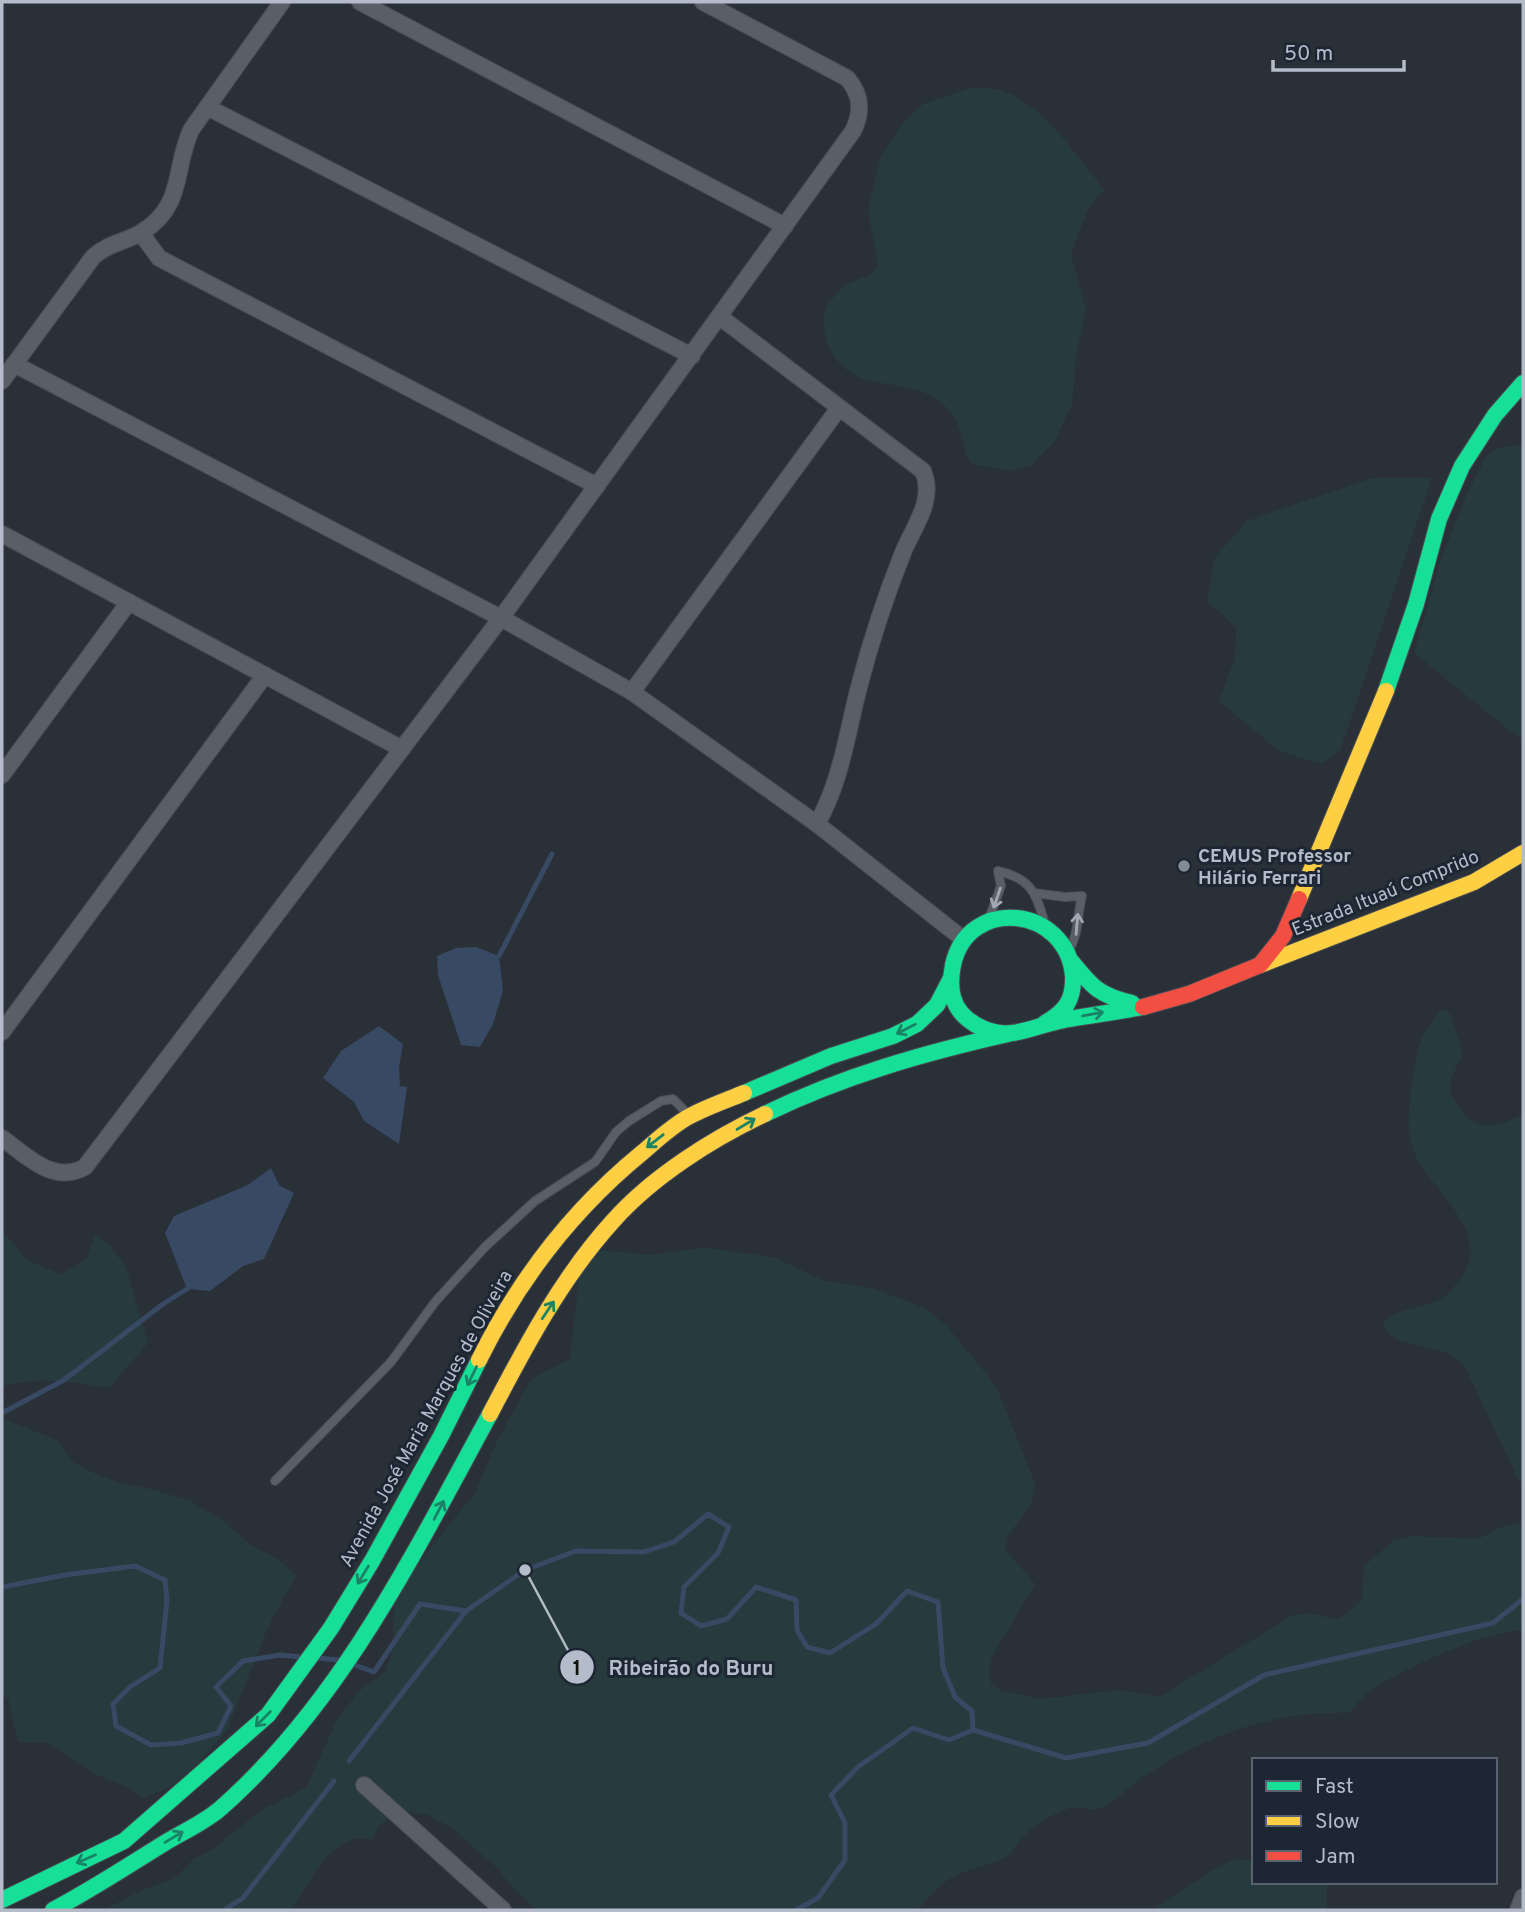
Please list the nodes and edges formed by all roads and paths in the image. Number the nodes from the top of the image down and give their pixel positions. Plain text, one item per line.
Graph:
1 (282, 2) edge
2 (360, 2) edge
3 (703, 2) edge
4 (207, 107) junction
5 (785, 226) junction
6 (141, 233) junction
7 (720, 317) junction
8 (692, 356) junction
9 (14, 364) junction
10 (2, 381) edge
11 (1523, 383) edge
12 (839, 408) junction
13 (597, 486) junction
14 (2, 534) edge
15 (129, 602) junction
16 (501, 618) junction
17 (265, 675) junction
18 (632, 692) junction
19 (402, 749) junction
20 (2, 775) edge
21 (817, 824) junction
22 (1523, 853) edge
23 (1034, 892) junction
24 (987, 923) junction
25 (1046, 927) junction
26 (963, 939) junction
27 (1070, 956) junction
28 (1260, 965) junction
29 (950, 980) junction
30 (1142, 1006) junction
31 (1045, 1023) junction
32 (2, 1032) edge
33 (1007, 1034) junction
34 (690, 1116) junction
35 (2, 1138) edge
36 (275, 1482) dead end
37 (364, 1785) dead end
38 (1523, 1897) edge
39 (2, 1900) edge
40 (53, 1910) edge
41 (503, 1910) edge
42 (1518, 1910) edge

1 - 4 street
2 - 5 street
3 - 5 street
4 - 6 street
4 - 8 street
5 - 7 street
6 - 9 street
6 - 13 street
7 - 8 street
7 - 12 street
8 - 13 street
9 - 10 street
9 - 16 street
11 - 28 main road
12 - 18 street
12 - 21 street
13 - 16 street
14 - 15 street
15 - 17 street
15 - 20 street
16 - 18 street
16 - 19 street
17 - 19 street
17 - 32 street
18 - 21 street
19 - 35 street
21 - 26 street
22 - 28 main road, Estrada Ituaú Comprido
23 -> 24 lane
23 - 25 lane
27 -> 23 lane
24 - 25 main road
24 - 26 main road
25 - 27 main road
26 - 29 main road
27 - 30 main road
27 - 31 main road
28 - 30 main road, Estrada Ituaú Comprido
29 - 33 main road
29 -> 34 main road, Avenida José Maria Marques de Oliveira
31 -> 30 main road, Estrada Ituaú Comprido
31 - 33 main road
40 -> 33 main road
34 - 36 lane
34 -> 39 main road, Avenida José Maria Marques de Oliveira
37 - 41 street
38 - 42 street

